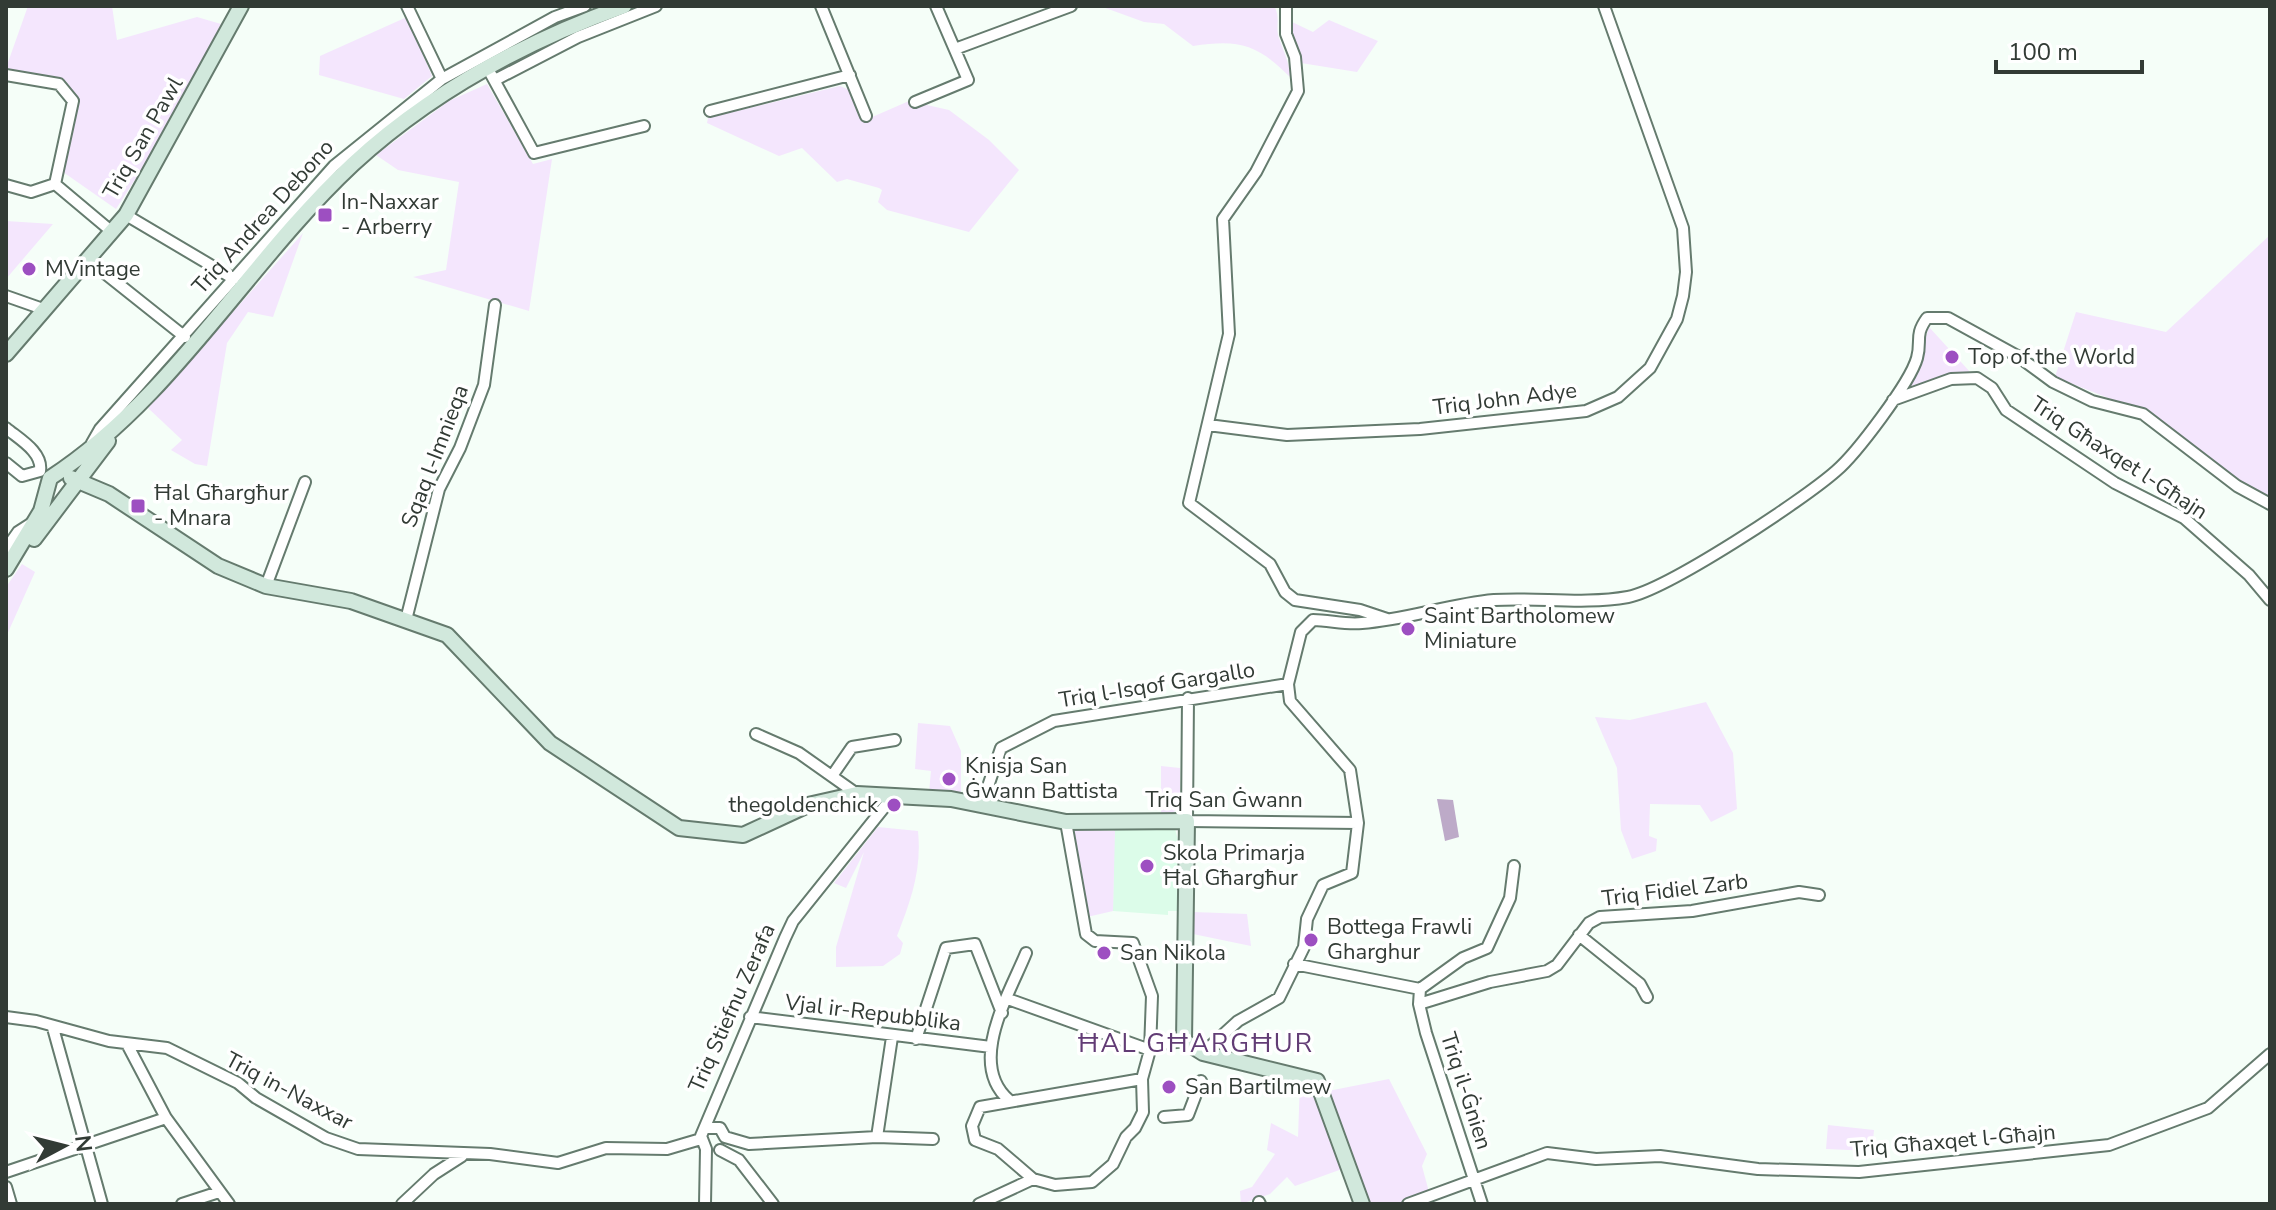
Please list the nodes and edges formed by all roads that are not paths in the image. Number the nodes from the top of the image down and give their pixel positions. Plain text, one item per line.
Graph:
1 (241, 6) edge
2 (407, 6) edge
3 (585, 6) edge
4 (624, 6) edge
5 (656, 6) edge
6 (821, 6) edge
7 (936, 6) edge
8 (1071, 6) edge
9 (1286, 6) edge
10 (1604, 6) edge
11 (955, 49) junction
12 (491, 73) junction
13 (6, 75) edge
14 (850, 75) junction
15 (442, 79) junction
16 (915, 102) dead end
17 (710, 111) dead end
18 (866, 116) dead end
19 (644, 126) dead end
20 (55, 184) junction
21 (6, 185) edge
22 (126, 215) junction
23 (111, 231) junction
24 (87, 259) junction
25 (234, 279) junction
26 (6, 296) edge
27 (495, 305) dead end
28 (43, 309) junction
29 (185, 337) junction
30 (6, 354) edge
31 (1893, 400) junction
32 (1208, 425) junction
33 (6, 428) edge
34 (92, 453) junction
35 (6, 463) edge
36 (305, 482) dead end
37 (71, 484) junction
38 (46, 490) junction
39 (112, 496) junction
40 (2270, 504) edge
41 (35, 521) junction
42 (6, 549) edge
43 (6, 569) edge
44 (6, 576) edge
45 (266, 586) junction
46 (2270, 600) edge
47 (1389, 619) junction
48 (406, 620) junction
49 (1288, 684) junction
50 (1188, 698) junction
51 (756, 734) dead end
52 (895, 740) dead end
53 (832, 776) junction
54 (857, 794) junction
55 (894, 795) junction
56 (982, 804) junction
57 (1187, 821) junction
58 (1066, 822) junction
59 (1358, 823) junction
60 (1514, 866) dead end
61 (1819, 895) dead end
62 (1579, 935) junction
63 (1026, 953) dead end
64 (1294, 964) junction
65 (1420, 989) junction
66 (1647, 997) dead end
67 (1008, 999) junction
68 (1419, 1004) junction
69 (1002, 1013) junction
70 (6, 1017) edge
71 (750, 1017) junction
72 (53, 1028) junction
73 (892, 1037) junction
74 (916, 1039) junction
75 (1184, 1041) junction
76 (127, 1044) junction
77 (991, 1047) junction
78 (1150, 1050) junction
79 (1203, 1053) junction
80 (2270, 1054) edge
81 (1142, 1079) junction
82 (1201, 1081) dead end
83 (1009, 1100) junction
84 (1164, 1117) dead end
85 (166, 1118) junction
86 (707, 1128) junction
87 (725, 1137) junction
88 (877, 1137) junction
89 (933, 1139) dead end
90 (704, 1144) junction
91 (84, 1145) junction
92 (720, 1150) junction
93 (464, 1155) junction
94 (6, 1172) edge
95 (1474, 1177) junction
96 (1033, 1179) junction
97 (6, 1187) edge
98 (219, 1192) junction
99 (11, 1204) edge
100 (102, 1204) edge
101 (182, 1204) edge
102 (229, 1204) edge
103 (402, 1204) edge
104 (705, 1204) edge
105 (773, 1204) edge
106 (979, 1204) edge
107 (1362, 1204) edge
108 (1408, 1204) edge
109 (1482, 1204) edge

1 - 22 street, Triq San Pawl
2 - 15 street
3 - 15 street, Triq Andrea Debono
4 - 12 street, Triq Andrea Debono
5 - 12 street, Triq Andrea Debono
6 - 14 street
7 - 11 street
8 - 11 street
9 - 32 street
10 - 32 street, Triq John Adye
11 - 16 street
12 - 19 street
12 - 34 street, Triq Andrea Debono
13 - 20 street
14 - 17 street
14 - 18 street
15 - 25 street, Triq Andrea Debono
20 - 21 street
20 - 23 street
22 - 23 street, Triq San Pawl
22 - 25 street
23 - 24 street, Triq San Pawl
24 - 28 street, Triq San Pawl
24 - 29 street
25 - 29 street, Triq Andrea Debono
26 - 28 street
27 - 48 street, Sqaq l-Imnieqa
28 - 30 street, Triq San Pawl
29 - 34 street, Triq Andrea Debono
31 - 40 street
31 - 46 street, Triq Għaxqet l-Għajn
31 - 47 street
32 - 47 street
33 - 35 street
34 - 37 street, Triq Andrea Debono
34 - 39 street
36 - 45 street
37 - 38 street
37 - 38 street
37 - 39 street
37 - 44 street
38 - 41 street
39 - 45 street, Triq San Ġwann
41 - 42 street
41 - 43 street
45 - 48 street, Triq San Ġwann
47 - 49 street
48 - 54 street, Triq San Ġwann
49 - 50 street, Triq l-Isqof Gargallo
49 - 59 street
50 - 56 street, Triq l-Isqof Gargallo
50 - 57 street
51 - 53 street
52 - 53 street
53 - 54 street
54 - 55 street, Triq San Ġwann
55 - 56 street, Triq San Ġwann
55 - 71 street, Triq Stiefnu Zerafa
56 - 58 street, Triq San Ġwann
57 - 58 street, Triq San Ġwann
57 - 59 street, Triq San Ġwann
57 - 75 street
58 - 78 street
59 - 64 street
60 - 65 street
61 - 62 street, Triq Fidiel Zarb
62 - 66 street
62 - 68 street, Triq Fidiel Zarb
63 - 67 street
64 - 65 street
64 - 79 street
65 - 68 street, Triq il-Ġnien
67 - 69 street
67 - 78 street
68 - 95 street, Triq il-Ġnien
69 - 74 street
69 - 77 street
70 - 72 street, Triq in-Naxxar
71 - 73 street, Vjal ir-Repubblika
71 - 86 street, Triq Stiefnu Zerafa
72 - 76 street, Triq in-Naxxar
72 - 91 street
73 - 74 street, Vjal ir-Repubblika
73 - 88 street
74 - 77 street, Vjal ir-Repubblika
75 - 78 street
75 - 79 street
76 - 85 street
76 - 93 street, Triq in-Naxxar
77 - 83 street
78 - 81 street
79 - 107 street
80 - 95 street, Triq Għaxqet l-Għajn
81 - 83 street
81 - 96 street
82 - 84 street
83 - 96 street
85 - 91 street
85 - 98 street
86 - 87 street
86 - 90 street, Triq Stiefnu Zerafa
87 - 88 street
87 - 92 street
88 - 89 street
90 - 92 street, Triq in-Naxxar
90 - 93 street, Triq in-Naxxar
90 - 104 street
91 - 94 street
91 - 100 street
92 - 105 street
93 - 103 street
95 - 108 street, Triq Għaxqet l-Għajn
95 - 109 street, Triq il-Ġnien
96 - 106 street
97 - 99 street
98 - 101 street
98 - 102 street

